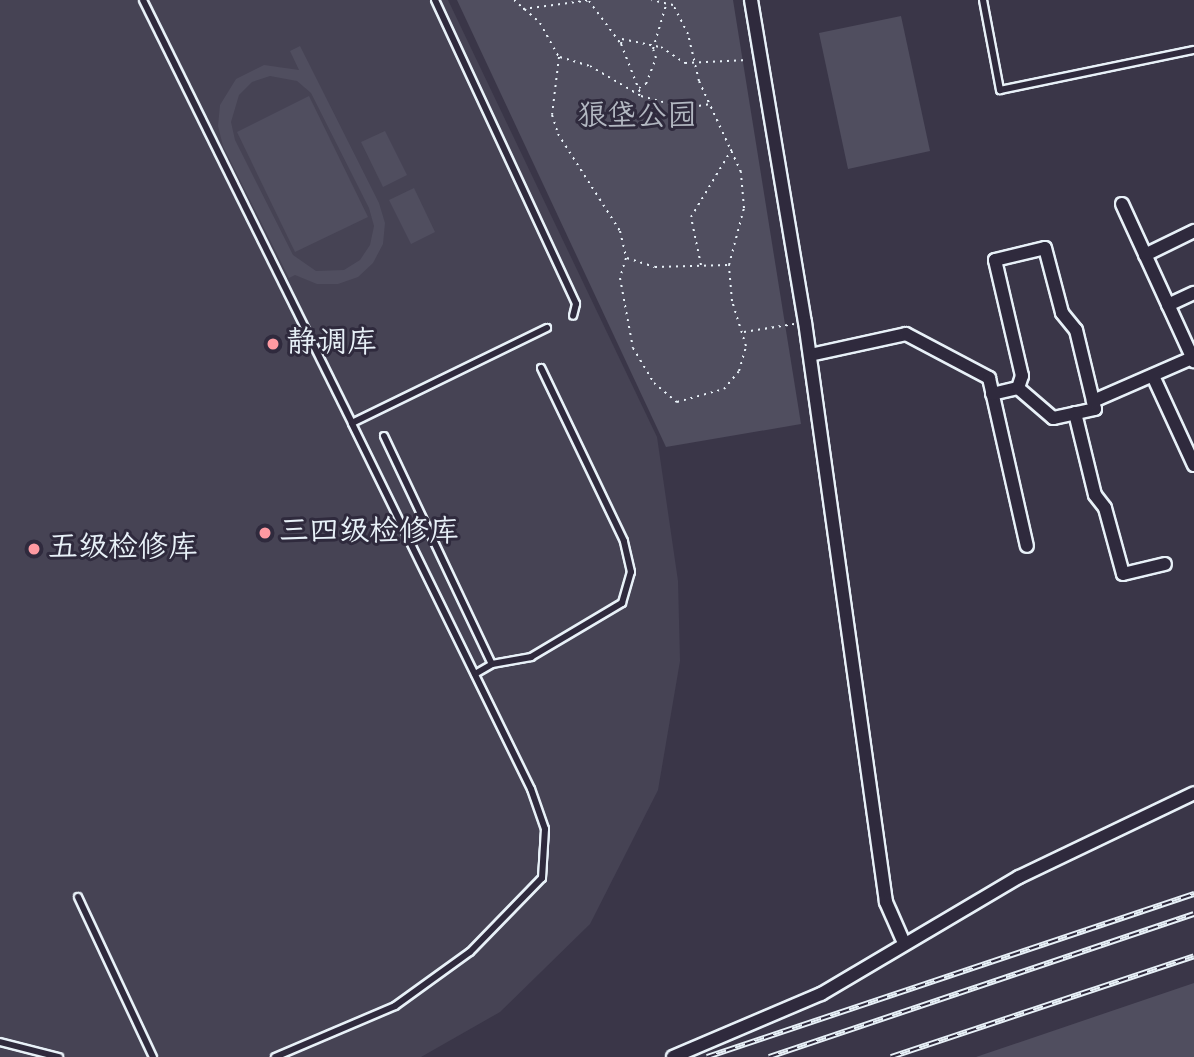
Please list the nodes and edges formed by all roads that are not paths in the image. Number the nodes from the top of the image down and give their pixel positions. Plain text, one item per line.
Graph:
1 (143, 0) edge
2 (435, 0) edge
3 (751, 0) edge
4 (983, 0) edge
5 (1194, 50) edge
6 (1122, 204) dead end
7 (1194, 231) edge
8 (1145, 255) junction
9 (1194, 293) edge
10 (1168, 305) junction
11 (573, 316) dead end
12 (547, 328) dead end
13 (810, 355) junction
14 (1194, 359) edge
15 (541, 368) dead end
16 (1153, 376) junction
17 (1017, 388) junction
18 (992, 394) junction
19 (1093, 401) junction
20 (1075, 413) junction
21 (352, 423) junction
22 (384, 436) dead end
23 (1194, 465) edge
24 (1027, 545) dead end
25 (1165, 564) dead end
26 (492, 664) junction
27 (475, 674) junction
28 (1194, 793) edge
29 (78, 897) dead end
30 (904, 943) junction
31 (0, 1042) edge
32 (59, 1057) edge
33 (153, 1057) edge
34 (275, 1057) edge
35 (673, 1057) edge

1 - 21 lane
2 - 11 lane
3 - 13 street
4 - 5 lane
6 - 8 street
7 - 8 street
8 - 10 street
9 - 10 street
10 - 14 street
12 - 21 lane
13 - 18 street
13 - 30 street
14 - 16 street
15 - 26 lane
16 - 19 street
16 - 23 street
17 - 18 street
17 - 19 street
17 - 20 street
18 - 24 street
19 - 20 street
20 - 25 street
21 - 27 lane
22 - 26 lane
26 - 27 lane
27 - 34 lane
28 - 30 street
29 - 33 lane
30 - 35 street
31 - 32 lane

